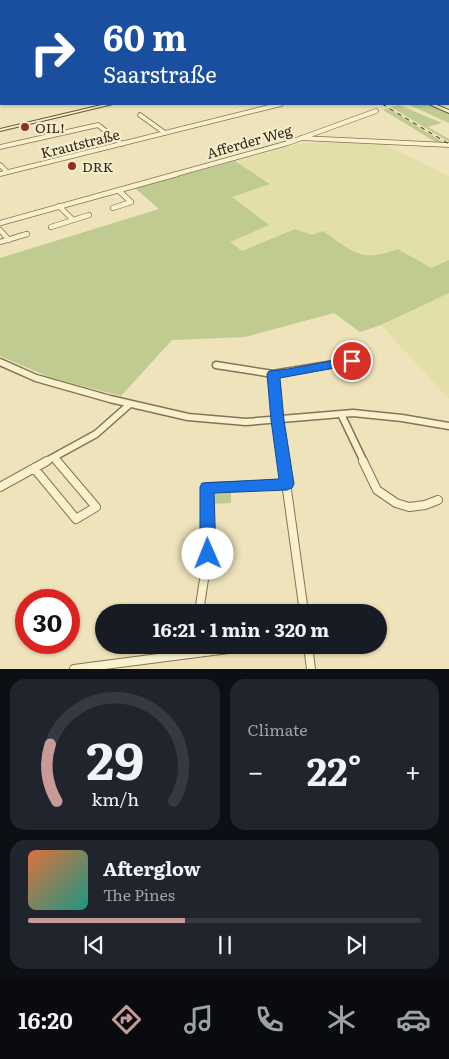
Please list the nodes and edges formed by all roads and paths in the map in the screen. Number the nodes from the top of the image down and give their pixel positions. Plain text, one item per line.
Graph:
1 (105, 105) edge
2 (277, 105) edge
3 (433, 105) edge
4 (376, 111) dead end
5 (449, 112) edge
6 (140, 115) dead end
7 (0, 130) edge
8 (165, 133) junction
9 (301, 138) junction
10 (122, 144) junction
11 (449, 145) edge
12 (0, 147) edge
13 (0, 165) edge
14 (7, 172) junction
15 (0, 174) edge
16 (118, 190) junction
17 (59, 206) junction
18 (113, 208) dead end
19 (89, 215) dead end
20 (73, 220) junction
21 (0, 223) edge
22 (51, 226) dead end
23 (0, 230) edge
24 (27, 234) dead end
25 (8, 240) junction
26 (0, 242) edge
27 (352, 361) dead end
28 (0, 362) edge
29 (216, 365) dead end
30 (273, 374) junction
31 (130, 404) junction
32 (342, 414) junction
33 (277, 420) junction
34 (449, 426) edge
35 (54, 457) junction
36 (34, 468) junction
37 (287, 484) junction
38 (0, 486) edge
39 (438, 500) dead end
40 (200, 604) edge
41 (303, 604) edge
42 (171, 654) edge
43 (309, 654) edge
44 (74, 669) edge
45 (311, 669) edge

1 - 7 main road
2 - 8 street, Krautstraße
3 - 5 main road
4 - 9 street
6 - 8 street
8 - 10 street, Krautstraße
9 - 11 street, Afferder Weg
9 - 16 street, Afferder Weg
10 - 12 street
10 - 14 street, Krautstraße
13 - 14 street
14 - 15 street, Krautstraße
16 - 17 street, Afferder Weg
16 - 18 street
17 - 20 street
17 - 21 street, Afferder Weg
19 - 20 street
20 - 22 street
23 - 25 street
24 - 25 street
25 - 26 street
27 - 30 street
28 - 31 street
29 - 30 street
30 - 33 street
31 - 33 street
31 - 35 street
32 - 33 street
32 - 34 street
32 - 39 street
33 - 37 street
35 - 36 street
35 - 36 street
36 - 38 street
37 - 40 street
37 - 41 street
42 - 44 street
43 - 45 street

